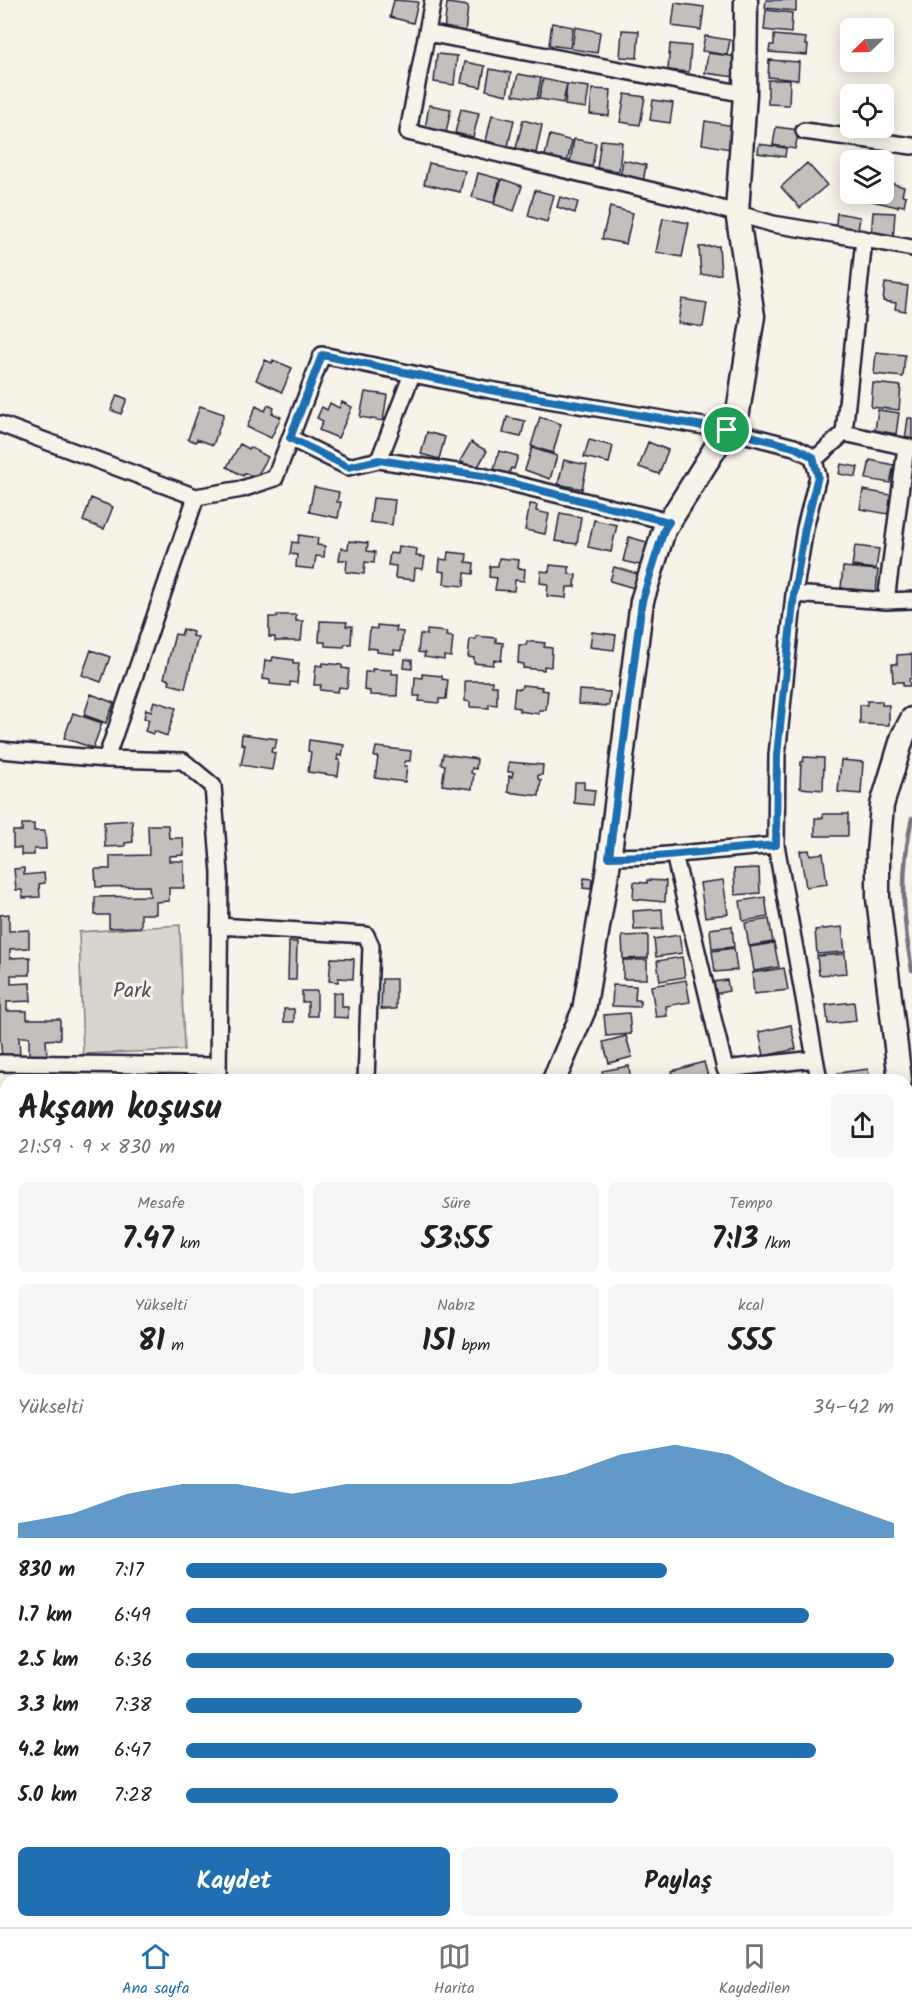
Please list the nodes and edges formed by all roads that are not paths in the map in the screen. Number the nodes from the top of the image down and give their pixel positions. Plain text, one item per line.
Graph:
1 (433, 0) edge
2 (746, 0) edge
3 (427, 33) junction
4 (745, 94) junction
5 (804, 131) dead end
6 (912, 146) edge
7 (737, 212) junction
8 (864, 239) junction
9 (912, 248) edge
10 (412, 374) junction
11 (0, 424) edge
12 (727, 430) junction
13 (844, 433) junction
14 (290, 438) junction
15 (909, 448) edge
16 (379, 460) junction
17 (814, 460) junction
18 (196, 497) junction
19 (669, 522) junction
20 (794, 594) junction
21 (912, 600) edge
22 (886, 601) junction
23 (912, 719) edge
24 (0, 750) edge
25 (106, 759) junction
26 (776, 845) junction
27 (674, 854) junction
28 (609, 857) junction
29 (219, 926) junction
30 (815, 1059) junction
31 (0, 1063) edge
32 (218, 1073) edge
33 (366, 1074) edge
34 (557, 1074) edge
35 (721, 1074) edge
36 (727, 1074) edge
37 (818, 1074) edge
38 (899, 1074) edge

1 - 3 street
2 - 4 street
3 - 4 street
3 - 7 street
4 - 7 street
5 - 6 street
7 - 8 street
7 - 12 street
8 - 9 street
8 - 13 street
10 - 12 street
10 - 14 street
10 - 16 street
11 - 18 street
12 - 17 street
12 - 19 street
13 - 15 street
13 - 17 street
14 - 16 street
14 - 18 street
15 - 22 street
16 - 19 street
17 - 20 street
18 - 25 street
19 - 28 street
20 - 22 street
20 - 26 street
21 - 22 street
23 - 38 street
24 - 25 street
25 - 29 street
26 - 27 street
26 - 30 street
27 - 28 street
27 - 35 street
28 - 34 street
29 - 32 street
29 - 33 street
30 - 36 street
30 - 37 street
31 - 32 street

